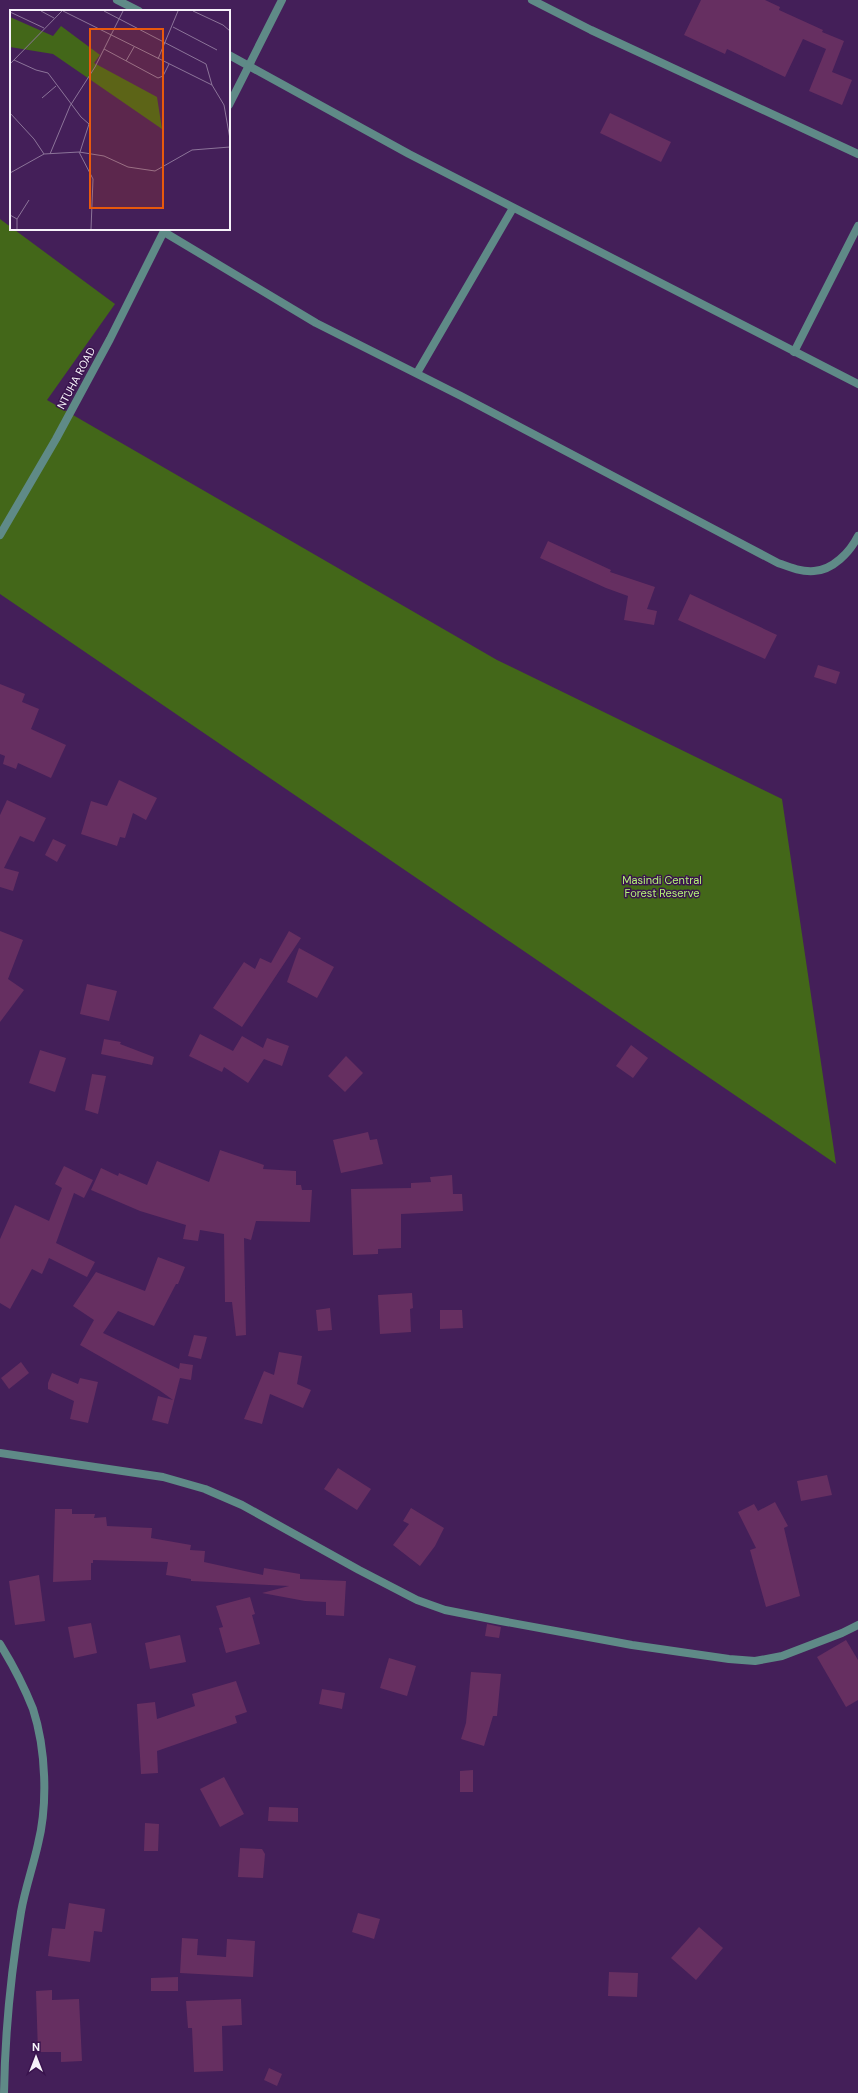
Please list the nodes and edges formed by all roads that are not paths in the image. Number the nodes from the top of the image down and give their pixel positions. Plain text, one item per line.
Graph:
1 (117, 0) edge
2 (282, 0) edge
3 (532, 0) edge
4 (136, 10) edge
5 (230, 55) edge
6 (250, 65) junction
7 (230, 103) edge
8 (858, 154) edge
9 (513, 208) junction
10 (858, 226) edge
11 (165, 230) edge
12 (794, 352) junction
13 (417, 373) junction
14 (858, 384) edge
15 (0, 535) edge
16 (858, 536) edge
17 (0, 1453) edge
18 (858, 1624) edge
19 (0, 1644) edge
20 (4, 2093) edge

1 - 4 street
2 - 6 street
3 - 8 street
5 - 6 street
6 - 7 street
6 - 9 street
9 - 12 street
9 - 13 street
10 - 12 street
11 - 13 street
11 - 15 street, NTUHA ROAD
12 - 14 street
13 - 16 street
17 - 18 street
19 - 20 street

